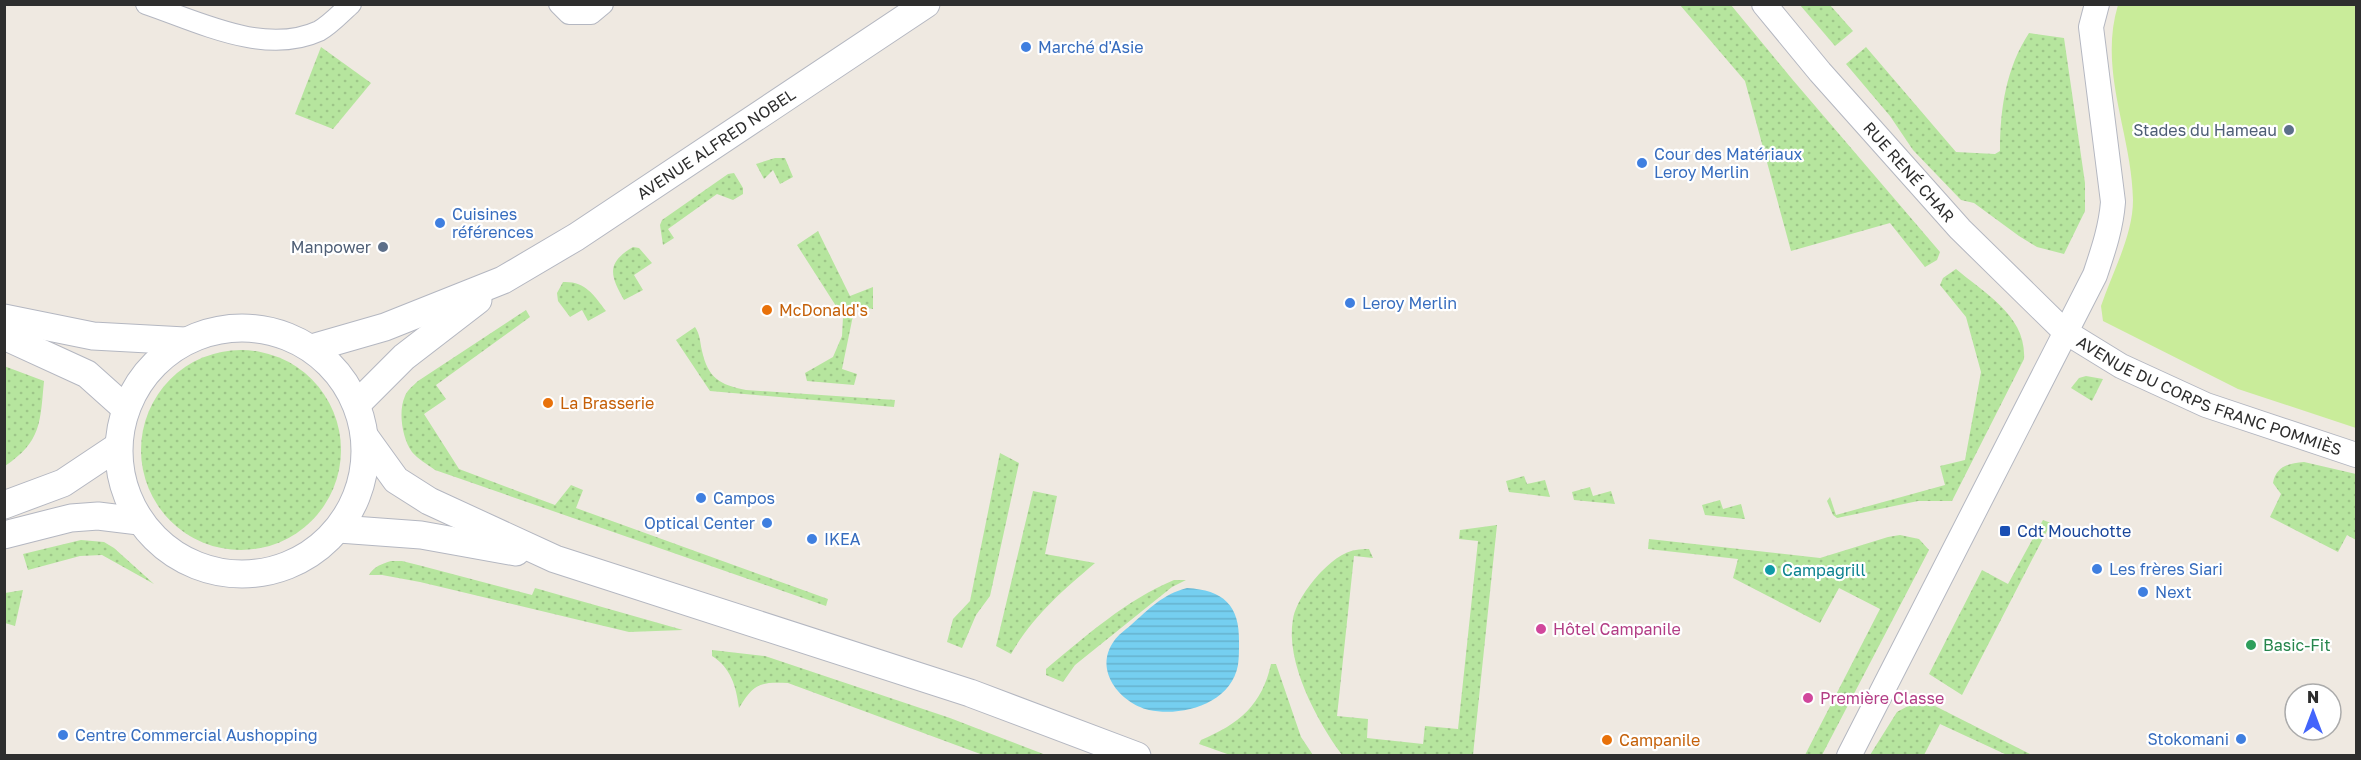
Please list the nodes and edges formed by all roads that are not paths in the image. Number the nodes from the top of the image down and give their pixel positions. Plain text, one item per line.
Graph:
1 (146, 4) edge
2 (351, 4) edge
3 (559, 4) edge
4 (603, 4) edge
5 (926, 4) edge
6 (1764, 4) edge
7 (2097, 4) edge
8 (503, 280) junction
9 (4, 318) edge
10 (2064, 331) junction
11 (4, 336) edge
12 (185, 341) junction
13 (312, 348) junction
14 (357, 404) junction
15 (125, 408) junction
16 (365, 437) junction
17 (117, 447) junction
18 (2356, 455) edge
19 (4, 505) edge
20 (139, 521) junction
21 (339, 528) junction
22 (4, 535) edge
23 (555, 559) junction
24 (1137, 756) edge
25 (1850, 756) edge

1 - 2 street
3 - 4 street
5 - 8 main road, AVENUE ALFRED NOBEL
6 - 10 street, RUE RENÉ CHAR
7 - 10 street
8 - 13 main road, AVENUE ALFRED NOBEL
8 - 14 main road, AVENUE ALFRED NOBEL
9 - 12 main road
10 - 18 street, AVENUE DU CORPS FRANC POMMIÈS
10 - 25 street
11 - 15 main road
12 - 13 main road
12 - 15 main road
13 - 14 main road
14 - 16 main road
15 - 17 main road
16 - 21 main road
16 - 23 main road
17 - 19 main road
17 - 20 main road
20 - 21 main road
20 - 22 main road
21 - 23 main road
23 - 24 main road

